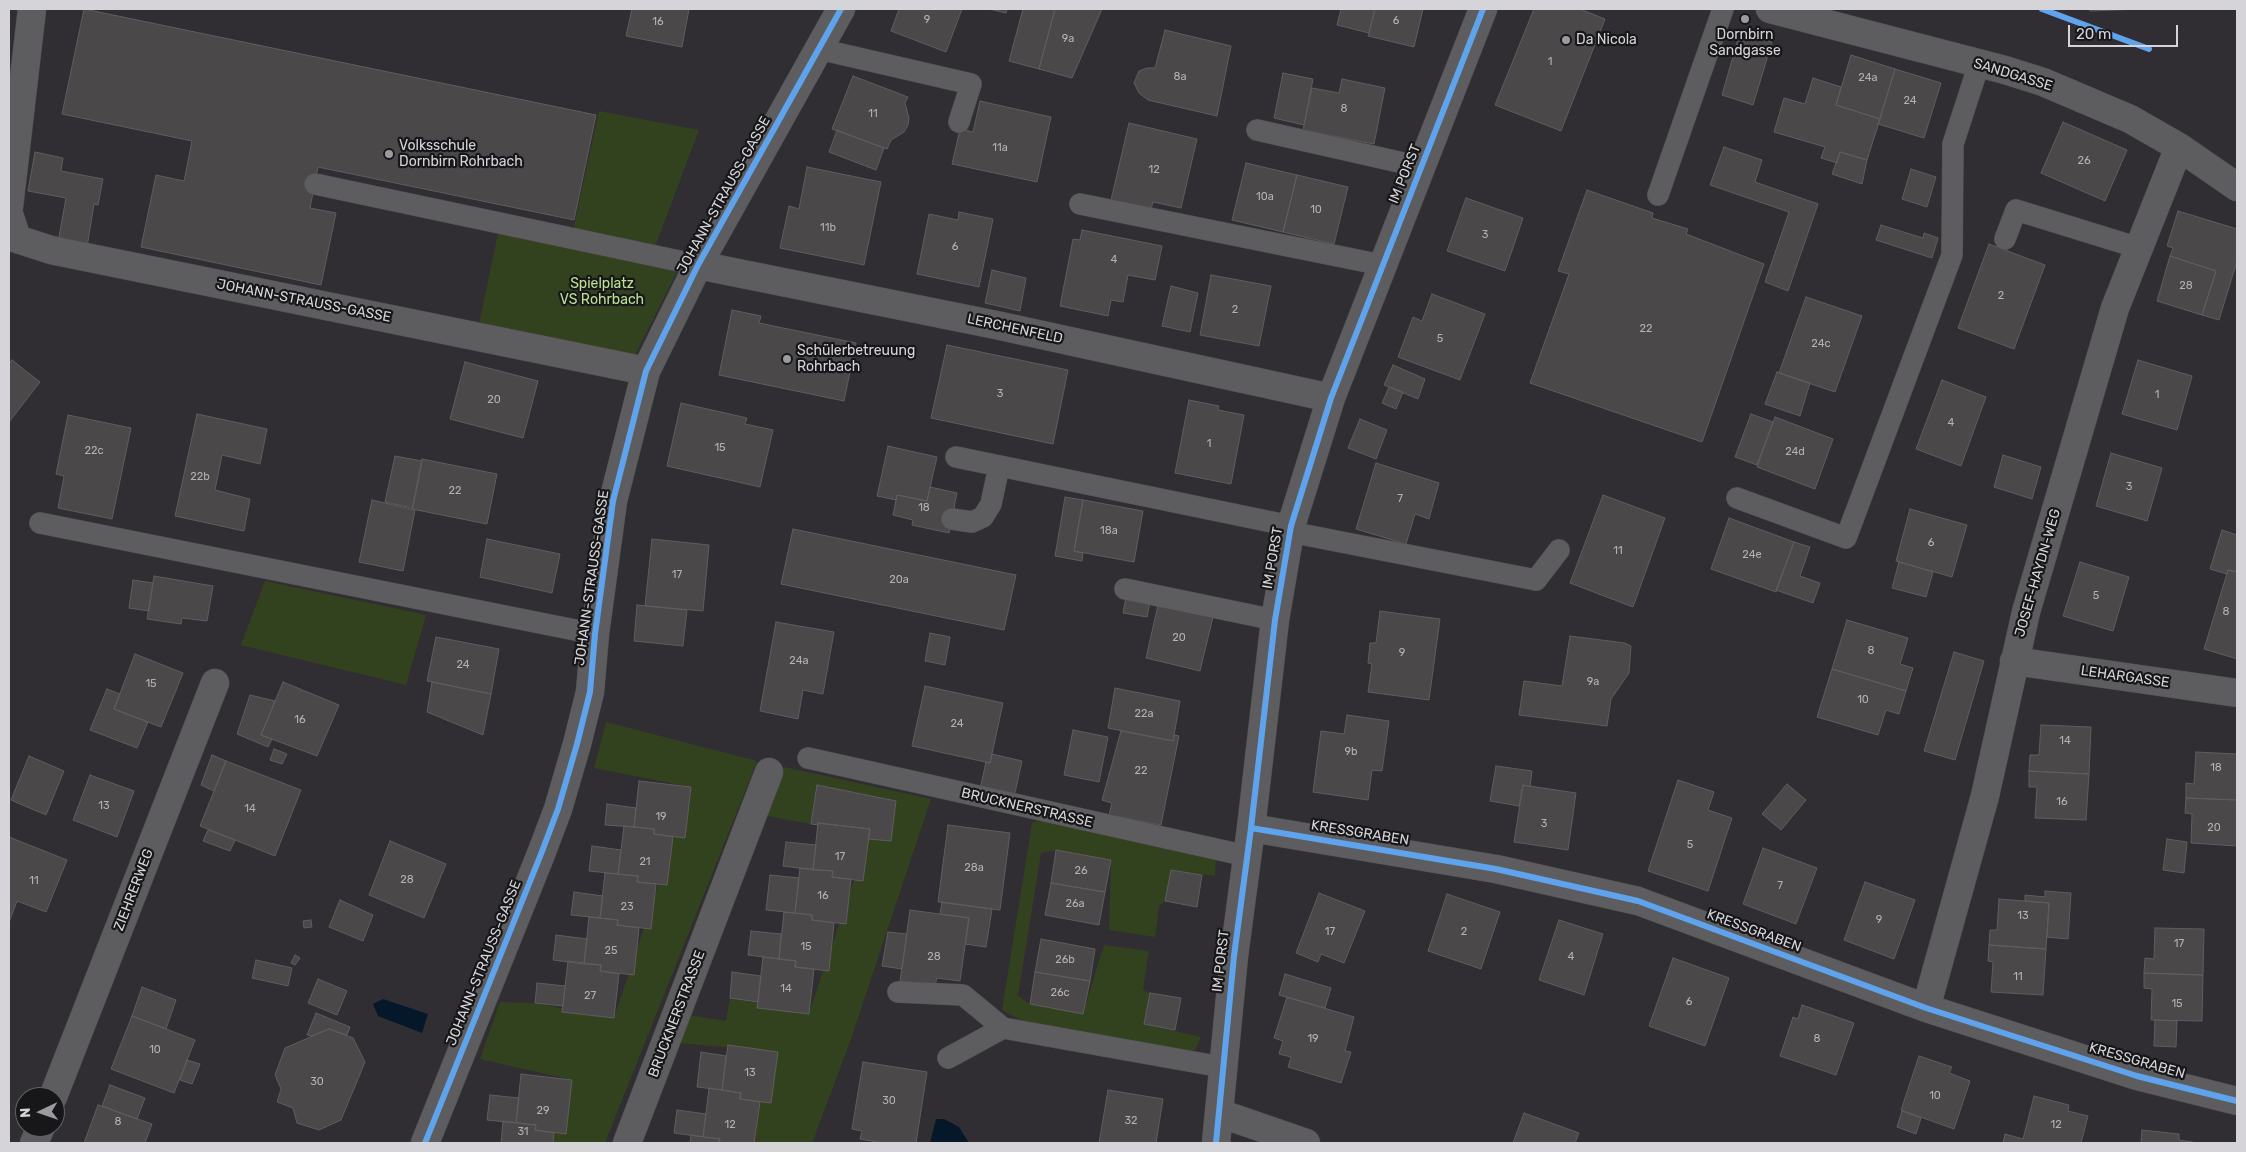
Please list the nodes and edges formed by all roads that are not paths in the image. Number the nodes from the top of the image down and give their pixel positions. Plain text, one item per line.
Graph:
1 (32, 9) edge
2 (841, 9) edge
3 (1483, 9) edge
4 (1723, 9) edge
5 (1770, 9) edge
6 (819, 49) junction
7 (1979, 64) junction
8 (959, 122) dead end
9 (1257, 130) dead end
10 (2178, 147) junction
11 (1422, 167) junction
12 (315, 184) dead end
13 (2237, 187) edge
14 (1658, 195) dead end
15 (1080, 204) dead end
16 (9, 207) edge
17 (9, 214) edge
18 (2005, 238) dead end
19 (2139, 248) junction
20 (698, 265) junction
21 (1382, 265) junction
22 (646, 371) junction
23 (1331, 398) junction
24 (956, 457) dead end
25 (999, 466) junction
26 (1737, 498) dead end
27 (952, 519) dead end
28 (40, 523) dead end
29 (1291, 529) junction
30 (1559, 550) dead end
31 (1126, 589) dead end
32 (1275, 620) junction
33 (595, 634) junction
34 (2014, 661) junction
35 (215, 683) dead end
36 (2237, 693) edge
37 (808, 758) dead end
38 (769, 772) dead end
39 (1251, 828) junction
40 (1247, 856) junction
41 (898, 992) dead end
42 (1926, 1008) junction
43 (1003, 1028) junction
44 (948, 1058) dead end
45 (1222, 1067) junction
46 (56, 1087) edge
47 (2237, 1101) edge
48 (1219, 1113) junction
49 (424, 1143) edge
50 (627, 1143) edge
51 (1216, 1143) edge
52 (1306, 1143) edge

1 - 16 street
2 - 6 street, JOHANN-STRAUSS-GASSE
3 - 11 street, IM PORST
4 - 14 lane
5 - 7 street, SANDGASSE
6 - 8 lane
6 - 20 street, JOHANN-STRAUSS-GASSE
7 - 10 street, SANDGASSE
7 - 26 lane
9 - 11 lane
10 - 13 street, SANDGASSE
10 - 19 street, JOSEF-HAYDN-WEG
11 - 21 street, IM PORST
12 - 20 lane
15 - 21 lane
17 - 22 street, JOHANN-STRAUSS-GASSE
18 - 19 lane
19 - 34 street, JOSEF-HAYDN-WEG
20 - 22 street, JOHANN-STRAUSS-GASSE
20 - 23 street, LERCHENFELD
21 - 23 street, IM PORST
22 - 33 street, JOHANN-STRAUSS-GASSE
23 - 29 street, IM PORST
24 - 25 lane
25 - 27 lane
25 - 29 lane
28 - 33 lane
29 - 30 lane
29 - 32 street, IM PORST
31 - 32 lane
32 - 39 street, IM PORST
33 - 49 street, JOHANN-STRAUSS-GASSE
34 - 36 street, LEHARGASSE
34 - 42 street, JOSEF-HAYDN-WEG
35 - 46 street, ZIEHRERWEG
37 - 40 lane, BRUCKNERSTRASSE
38 - 50 street, BRUCKNERSTRASSE
39 - 40 street, IM PORST
39 - 42 street, KRESSGRABEN
40 - 45 street, IM PORST
41 - 43 lane
42 - 47 street, KRESSGRABEN
43 - 44 lane
43 - 45 lane
45 - 48 street, IM PORST
48 - 51 street, IM PORST
48 - 52 street

